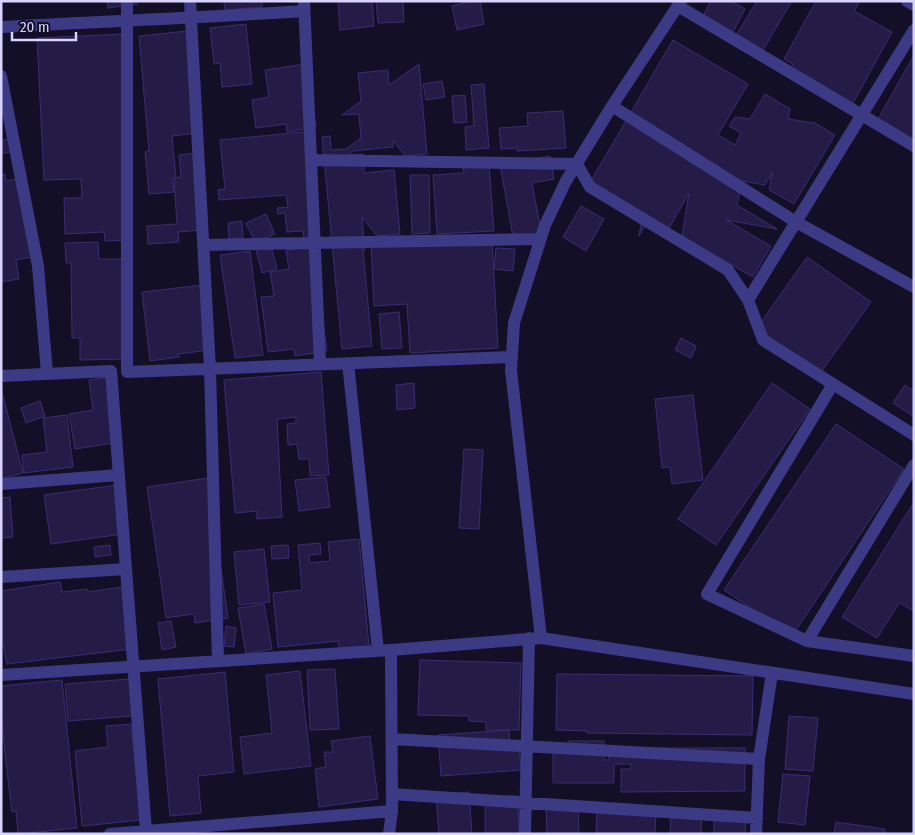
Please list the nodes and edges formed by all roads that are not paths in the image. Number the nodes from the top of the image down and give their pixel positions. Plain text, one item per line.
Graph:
1 (127, 1) edge
2 (190, 1) edge
3 (907, 1) edge
4 (680, 4) edge
5 (914, 5) edge
6 (304, 6) edge
7 (129, 19) junction
8 (191, 19) junction
9 (1, 27) edge
10 (914, 30) edge
11 (1, 76) edge
12 (612, 106) junction
13 (862, 115) junction
14 (914, 146) edge
15 (311, 160) junction
16 (577, 164) junction
17 (796, 222) junction
18 (540, 239) junction
19 (315, 243) junction
20 (203, 246) junction
21 (914, 287) edge
22 (748, 300) junction
23 (512, 357) junction
24 (348, 363) junction
25 (320, 364) junction
26 (210, 369) junction
27 (111, 371) junction
28 (127, 372) junction
29 (47, 373) junction
30 (1, 376) edge
31 (832, 384) junction
32 (914, 434) edge
33 (914, 465) edge
34 (119, 475) junction
35 (1, 484) edge
36 (126, 569) junction
37 (1, 577) edge
38 (535, 638) junction
39 (807, 641) junction
40 (385, 650) junction
41 (914, 656) edge
42 (218, 661) junction
43 (132, 667) junction
44 (772, 673) junction
45 (1, 675) edge
46 (914, 694) edge
47 (392, 739) junction
48 (527, 746) junction
49 (759, 759) junction
50 (392, 794) junction
51 (526, 803) junction
52 (392, 811) junction
53 (757, 818) junction
54 (146, 831) junction
55 (132, 833) edge
56 (110, 834) edge
57 (389, 834) edge
58 (525, 834) edge
59 (756, 834) edge

1 - 7 street
2 - 8 street
3 - 5 street
4 - 12 street
4 - 13 street
6 - 8 street
6 - 15 street
7 - 8 street
7 - 9 street
7 - 28 street
8 - 20 street
10 - 13 street
11 - 29 street
12 - 16 street
12 - 17 street
13 - 14 street
13 - 17 street
15 - 16 street
15 - 19 street
16 - 18 street
16 - 22 street
17 - 21 street
17 - 22 street
18 - 19 street
18 - 23 street
19 - 20 street
19 - 25 street
20 - 26 street
22 - 31 street
23 - 24 street
23 - 38 street
24 - 25 street
24 - 40 street
25 - 26 street
26 - 28 street
26 - 42 street
27 - 28 street
27 - 29 street
27 - 34 street
29 - 30 street
31 - 32 street
31 - 39 street
33 - 39 street
34 - 35 street
34 - 36 street
36 - 37 street
36 - 43 street
38 - 40 street
38 - 44 street
38 - 48 street
39 - 41 street
40 - 42 street
40 - 47 street
42 - 43 street
43 - 45 street
43 - 54 street
44 - 46 street
44 - 49 street
47 - 48 street
47 - 50 street
48 - 49 street
48 - 51 street
49 - 53 street
50 - 51 street
50 - 52 street
51 - 53 street
51 - 58 street
52 - 54 street
52 - 57 street
53 - 59 street
54 - 55 street
55 - 56 street

